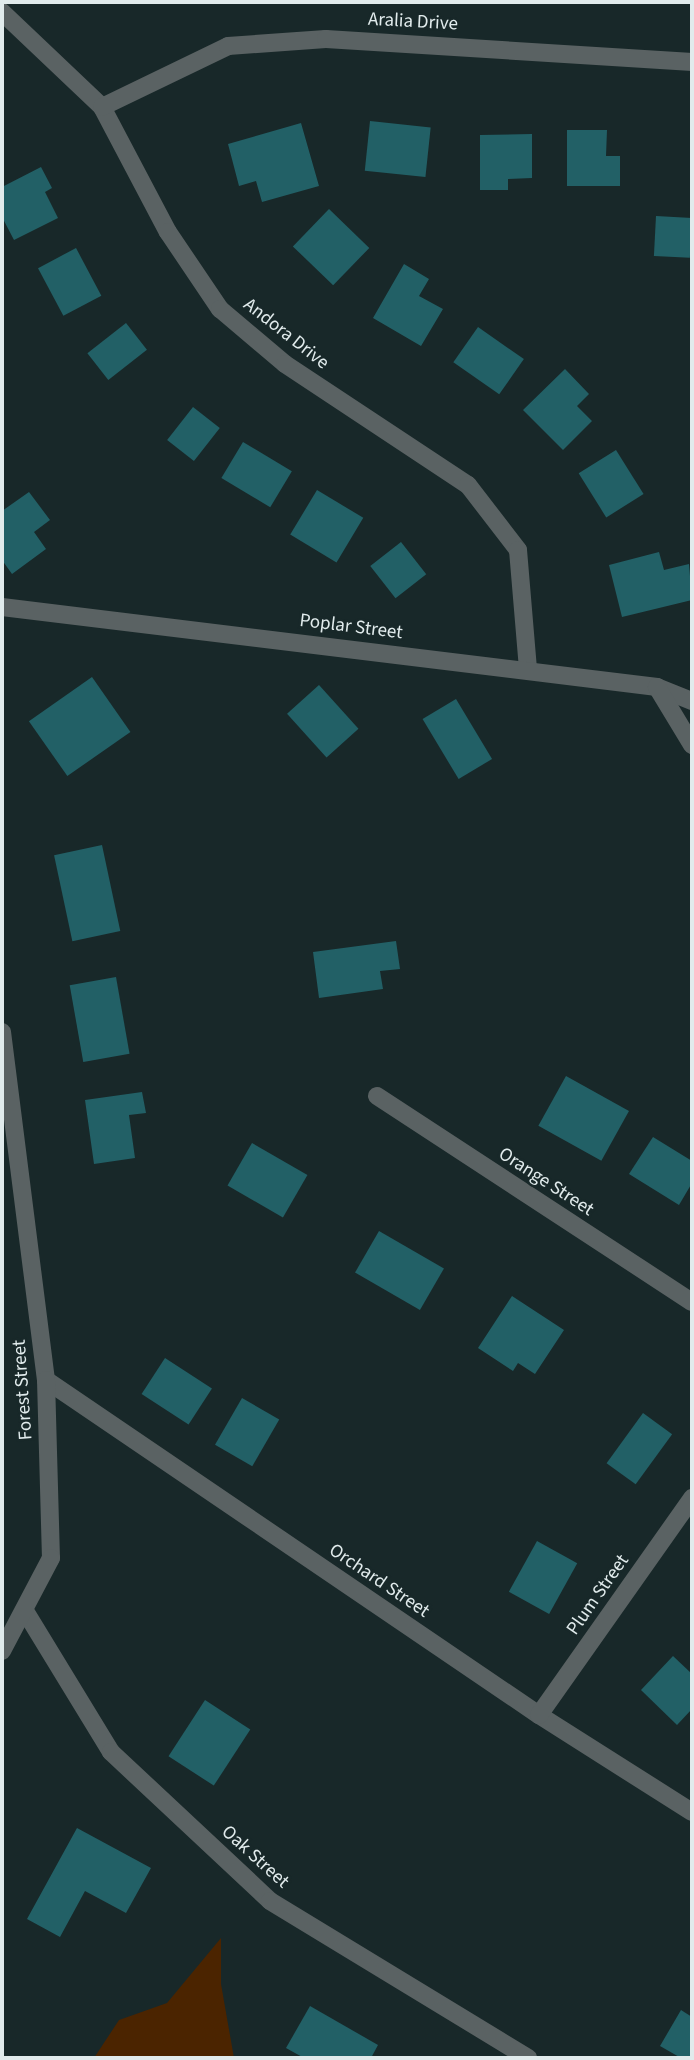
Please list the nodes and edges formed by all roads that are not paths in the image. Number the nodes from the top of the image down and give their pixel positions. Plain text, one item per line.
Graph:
1 (2, 12) edge
2 (692, 62) edge
3 (102, 107) junction
4 (2, 607) edge
5 (528, 670) junction
6 (657, 687) junction
7 (692, 701) edge
8 (692, 745) edge
9 (2, 1032) edge
10 (377, 1096) dead end
11 (692, 1302) edge
12 (46, 1380) junction
13 (692, 1498) edge
14 (25, 1611) junction
15 (2, 1650) edge
16 (539, 1715) junction
17 (692, 1812) edge
18 (527, 2058) edge

1 - 3 street, Andora Drive
2 - 3 street, Aralia Drive
3 - 5 street, Andora Drive
4 - 5 street, Poplar Street
5 - 6 street, Poplar Street
6 - 7 street, Poplar Street
6 - 8 street
9 - 12 street, Forest Street
10 - 11 street, Orange Street
12 - 14 street, Forest Street
12 - 16 street, Orchard Street
13 - 16 street, Plum Street
14 - 15 street, Forest Street
14 - 18 street, Oak Street
16 - 17 street, Orchard Street

